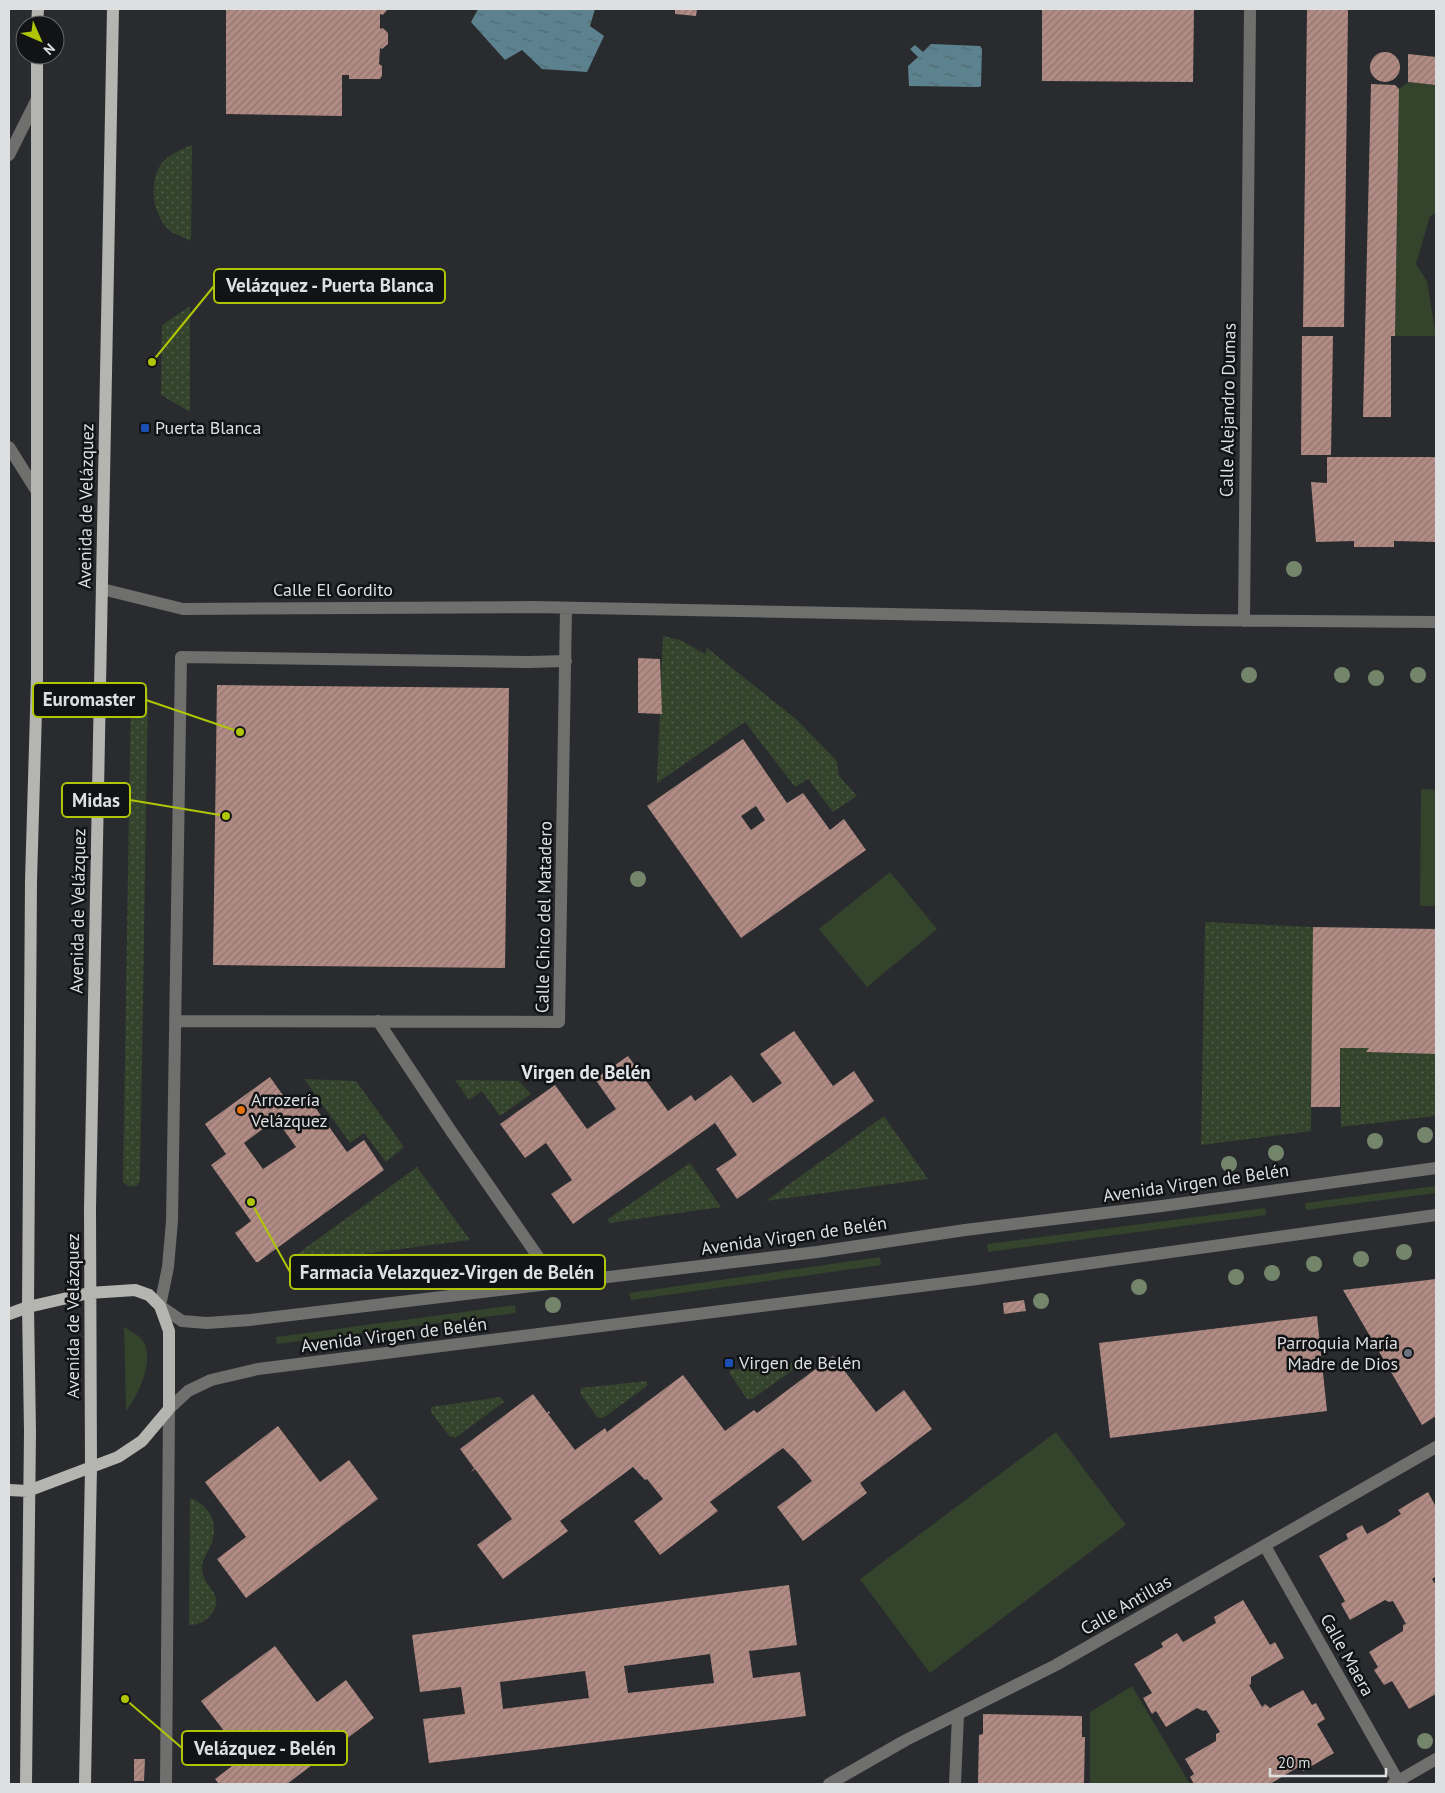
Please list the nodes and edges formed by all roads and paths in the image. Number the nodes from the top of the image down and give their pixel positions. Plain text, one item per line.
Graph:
1 (113, 9) edge
2 (1250, 9) edge
3 (37, 65) edge
4 (36, 100) junction
5 (9, 155) edge
6 (9, 447) edge
7 (36, 490) junction
8 (102, 588) junction
9 (566, 608) junction
10 (1244, 621) junction
11 (1436, 622) edge
12 (566, 661) junction
13 (175, 1021) junction
14 (378, 1021) junction
15 (1436, 1168) edge
16 (1436, 1215) edge
17 (557, 1284) junction
18 (90, 1293) junction
19 (160, 1306) junction
20 (28, 1307) junction
21 (9, 1314) edge
22 (169, 1409) junction
23 (1436, 1448) edge
24 (91, 1468) junction
25 (9, 1490) edge
26 (28, 1491) junction
27 (1265, 1546) junction
28 (958, 1715) junction
29 (1436, 1759) edge
30 (1396, 1783) edge
31 (26, 1784) edge
32 (85, 1784) edge
33 (166, 1784) edge
34 (829, 1784) edge
35 (955, 1784) edge

1 - 8 main road, Avenida de Velázquez
2 - 10 street, Calle Alejandro Dumas
3 - 4 main road
4 - 5 street
4 - 7 main road
6 - 7 street
7 - 20 main road
8 - 9 street, Calle El Gordito
8 - 18 main road, Avenida de Velázquez
9 - 10 street, Calle El Gordito
9 - 12 street, Calle Chico del Matadero
10 - 11 street
12 - 13 street
12 - 14 street, Calle Chico del Matadero
13 - 14 street, Calle Chico del Matadero
13 - 19 street
14 - 17 street
15 - 17 street, Avenida Virgen de Belén
16 - 22 street, Avenida Virgen de Belén
17 - 19 street, Avenida Virgen de Belén
18 - 19 main road
18 - 20 main road
18 - 24 main road, Avenida de Velázquez
19 - 22 main road
20 - 21 main road
20 - 26 main road
22 - 24 main road
22 - 33 street
23 - 27 street, Calle Antillas
24 - 26 main road
24 - 32 main road, Avenida de Velázquez
25 - 26 main road
26 - 31 main road
27 - 28 street, Calle Antillas
27 - 30 street, Calle Maera
28 - 34 street, Calle Antillas
28 - 35 street
29 - 30 street

